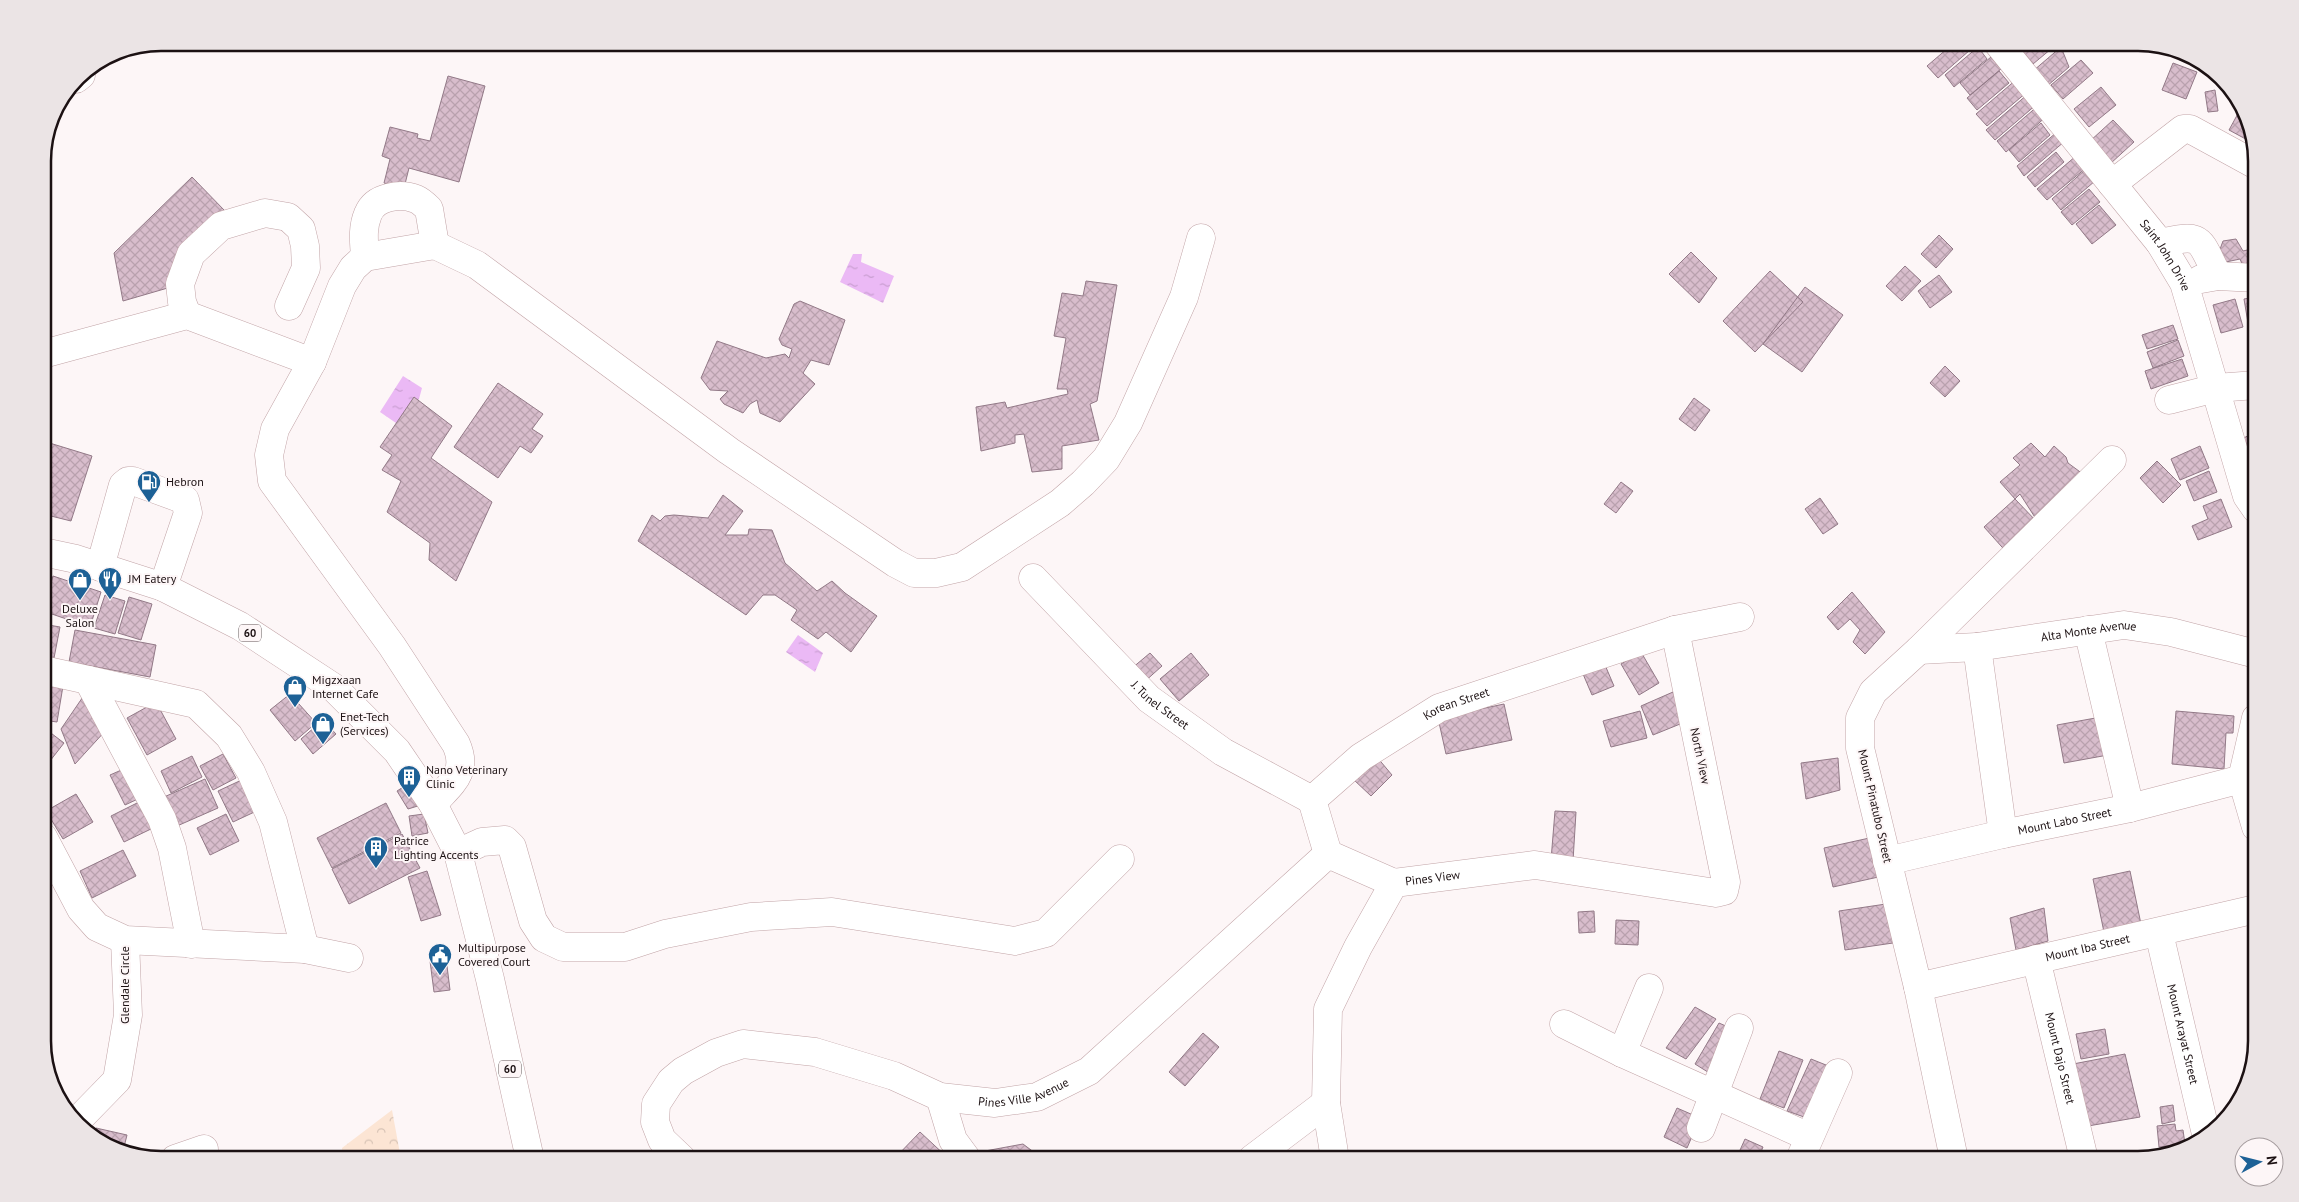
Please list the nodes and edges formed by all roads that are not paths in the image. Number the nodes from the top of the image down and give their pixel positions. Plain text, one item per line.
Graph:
1 (2004, 51) edge
2 (2248, 161) edge
3 (2112, 184) junction
4 (1201, 238) dead end
5 (2160, 243) junction
6 (434, 245) junction
7 (365, 257) junction
8 (2218, 276) junction
9 (2248, 278) edge
10 (2184, 283) junction
11 (288, 306) dead end
12 (188, 315) junction
13 (51, 352) edge
14 (312, 362) junction
15 (2248, 386) edge
16 (2216, 388) junction
17 (2169, 400) dead end
18 (2112, 460) dead end
19 (2248, 497) edge
20 (51, 554) edge
21 (100, 567) junction
22 (1033, 578) dead end
23 (163, 587) junction
24 (1740, 617) dead end
25 (1674, 630) junction
26 (2088, 630) junction
27 (1977, 647) junction
28 (1920, 650) junction
29 (2248, 652) edge
30 (51, 672) edge
31 (88, 680) junction
32 (2248, 753) edge
33 (2242, 779) junction
34 (1312, 800) junction
35 (2248, 800) edge
36 (433, 804) junction
37 (2130, 808) junction
38 (2003, 834) junction
39 (51, 852) edge
40 (458, 854) junction
41 (1328, 854) junction
42 (1120, 859) dead end
43 (1887, 861) junction
44 (1726, 882) joint
45 (1394, 883) junction
46 (2248, 911) edge
47 (2159, 933) junction
48 (125, 940) junction
49 (191, 944) junction
50 (305, 950) junction
51 (349, 958) dead end
52 (2036, 959) junction
53 (1918, 987) junction
54 (1649, 988) dead end
55 (1564, 1024) dead end
56 (1739, 1028) dead end
57 (1622, 1053) junction
58 (1838, 1073) dead end
59 (1713, 1092) junction
60 (940, 1097) junction
61 (1326, 1103) junction
62 (82, 1116) edge
63 (1701, 1128) dead end
64 (2205, 1128) edge
65 (1805, 1148) edge
66 (204, 1149) dead end
67 (199, 1151) edge
68 (528, 1151) edge
69 (673, 1151) edge
70 (961, 1151) edge
71 (1264, 1151) edge
72 (1334, 1151) edge
73 (1952, 1151) edge
74 (2082, 1151) edge

1 - 3 street, Saint John Drive
2 - 3 street
3 - 5 street, Saint John Drive
4 - 6 street
5 - 8 street
5 - 10 street, Saint John Drive
6 - 7 street
6 - 7 street
7 - 14 street
8 - 9 street
8 - 10 street
10 - 16 street, Saint John Drive
11 - 12 street
12 - 13 street
12 - 14 street
14 - 36 street
15 - 16 street
16 - 17 street
16 - 19 street, Saint John Drive
18 - 28 street, Mount Pinatubo Street
20 - 21 street, 60
21 - 23 street, 60
21 - 23 street
22 - 34 street, J. Tunel Street
23 - 36 street, 60
24 - 25 street, Korean Street
25 - 34 street, Korean Street
25 - 44 street, North View
26 - 27 street, Alta Monte Avenue
26 - 29 street, Alta Monte Avenue
26 - 37 street
27 - 28 street, Alta Monte Avenue
27 - 38 street
28 - 43 street, Mount Pinatubo Street
30 - 31 street
31 - 49 street
31 - 50 street
32 - 33 street
33 - 35 street
33 - 37 street, Mount Labo Street
34 - 41 street
36 - 40 street, 60
37 - 38 street, Mount Labo Street
38 - 43 street, Mount Labo Street
39 - 48 street, Glendale Circle
40 - 42 street
40 - 68 street, 60
41 - 45 street
41 - 60 street, Pines Ville Avenue
43 - 53 street, Mount Pinatubo Street
44 - 45 street, Pines View
45 - 61 street, Pines View
46 - 47 street, Mount Iba Street
47 - 52 street, Mount Iba Street
47 - 64 street, Mount Arayat Street
48 - 49 street
48 - 62 street, Glendale Circle
49 - 50 street
50 - 51 street
52 - 53 street, Mount Iba Street
52 - 74 street, Mount Dajo Street
53 - 73 street, Mount Pinatubo Street
54 - 57 street
55 - 57 street
56 - 59 street
57 - 59 street
58 - 65 street
59 - 63 street
59 - 65 street
60 - 69 street, Pines Ville Avenue
60 - 70 street
61 - 71 street
61 - 72 street, Pines View
66 - 67 street

